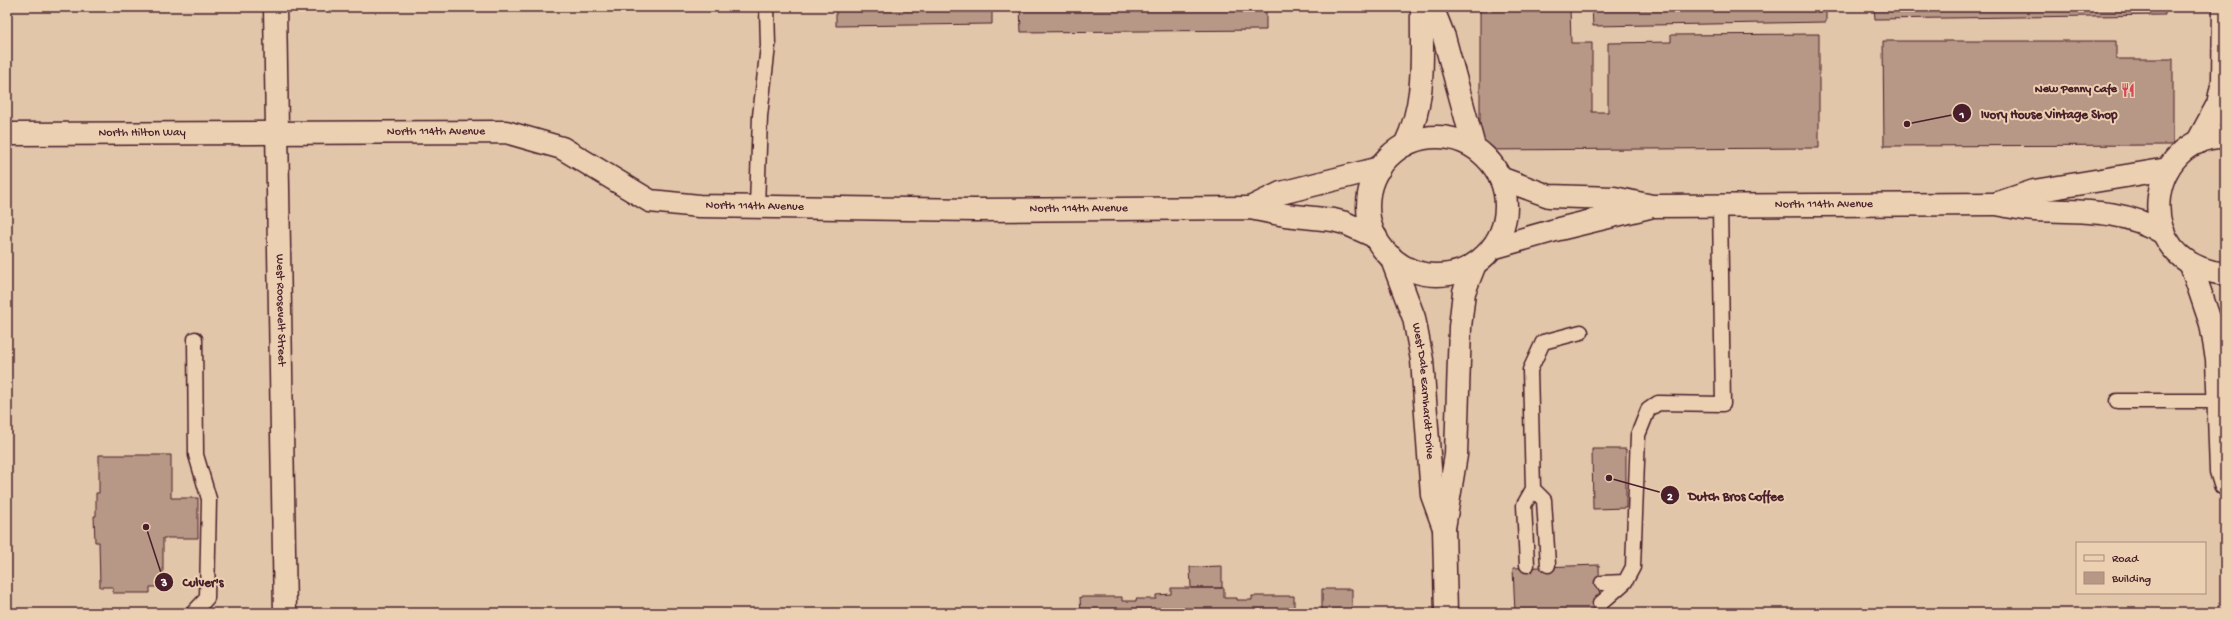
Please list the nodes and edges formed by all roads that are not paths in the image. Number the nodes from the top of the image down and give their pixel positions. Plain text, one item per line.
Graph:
1 (275, 7) edge
2 (767, 7) edge
3 (1422, 7) edge
4 (1432, 7) edge
5 (2224, 7) edge
6 (277, 133) junction
7 (7, 134) edge
8 (2225, 137) edge
9 (2197, 143) junction
10 (1405, 145) junction
11 (1474, 147) junction
12 (1380, 168) junction
13 (2168, 169) junction
14 (1500, 178) junction
15 (1995, 204) junction
16 (1652, 206) junction
17 (1720, 206) junction
18 (757, 207) junction
19 (1250, 208) junction
20 (2163, 233) junction
21 (1376, 237) junction
22 (1492, 248) junction
23 (1391, 257) junction
24 (1475, 264) junction
25 (2191, 265) junction
26 (2225, 274) edge
27 (1581, 332) dead end
28 (195, 339) dead end
29 (2117, 401) dead end
30 (2218, 401) junction
31 (2225, 484) edge
32 (1533, 489) junction
33 (1444, 528) junction
34 (1526, 565) dead end
35 (1548, 565) dead end
36 (1625, 582) junction
37 (1602, 583) dead end
38 (1600, 604) dead end
39 (193, 613) edge
40 (285, 613) edge
41 (1446, 613) edge

1 - 6 street, West Roosevelt Street
2 - 18 lane
3 - 10 street
4 - 11 street
5 - 9 street
6 - 7 street, North Hilton Way
6 - 18 street, North 114th Avenue
6 - 40 street, West Roosevelt Street
8 - 9 street
9 - 13 street
10 - 11 street, West Dale Earnhardt Drive
10 - 12 street, West Dale Earnhardt Drive
11 - 14 street, West Dale Earnhardt Drive
12 - 19 street
12 - 21 street, West Dale Earnhardt Drive
13 - 15 street, North 114th Avenue
13 - 20 street
14 - 16 street, North 114th Avenue
14 - 22 street, West Dale Earnhardt Drive
15 - 17 street, North 114th Avenue
15 - 20 street, North 114th Avenue
16 - 17 street, North 114th Avenue
16 - 22 street, North 114th Avenue
17 - 36 lane
18 - 19 street, North 114th Avenue
19 - 21 street
20 - 25 street
21 - 23 street, West Dale Earnhardt Drive
22 - 24 street, West Dale Earnhardt Drive
23 - 24 street, West Dale Earnhardt Drive
23 - 33 street, West Dale Earnhardt Drive
24 - 33 street, West Dale Earnhardt Drive
25 - 26 street
25 - 30 street
27 - 32 lane
28 - 39 lane
29 - 30 lane
30 - 31 street
32 - 34 lane
32 - 35 lane
33 - 41 street, West Dale Earnhardt Drive
36 - 37 lane
36 - 38 lane

